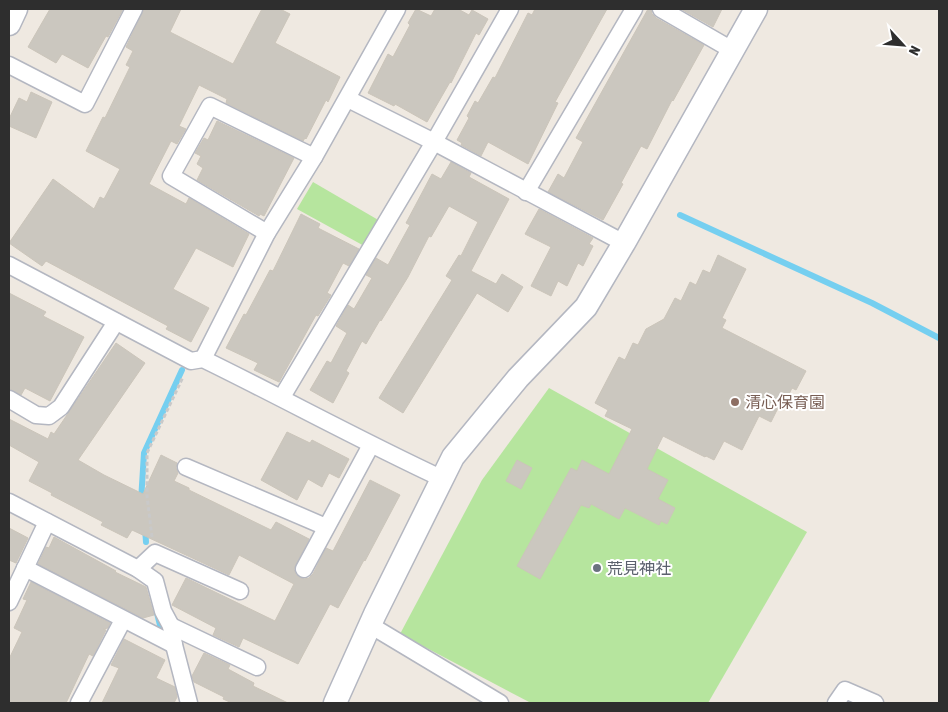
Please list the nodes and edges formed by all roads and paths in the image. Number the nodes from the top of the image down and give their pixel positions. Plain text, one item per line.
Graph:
1 (16, 9) edge
2 (134, 9) edge
3 (398, 9) edge
4 (510, 9) edge
5 (634, 9) edge
6 (661, 9) edge
7 (756, 9) edge
8 (9, 24) edge
9 (732, 50) junction
10 (9, 66) edge
11 (348, 98) junction
12 (434, 142) junction
13 (314, 157) junction
14 (526, 192) junction
15 (267, 233) junction
16 (624, 243) junction
17 (9, 265) edge
18 (116, 322) junction
19 (197, 360) junction
20 (282, 397) junction
21 (9, 399) edge
22 (371, 445) junction
23 (186, 467) dead end
24 (443, 479) junction
25 (9, 502) edge
26 (47, 522) junction
27 (326, 527) junction
28 (155, 553) junction
29 (25, 568) junction
30 (138, 569) junction
31 (304, 569) dead end
32 (240, 592) dead end
33 (9, 602) edge
34 (123, 620) junction
35 (370, 625) junction
36 (171, 626) junction
37 (174, 645) junction
38 (257, 667) dead end
39 (79, 703) edge
40 (189, 703) edge
41 (335, 703) edge
42 (500, 703) edge
43 (836, 703) edge
44 (874, 703) edge

1 - 8 street
2 - 10 street
3 - 11 street
4 - 12 street
5 - 14 street
6 - 9 street
7 - 9 street
9 - 16 street
11 - 12 street
11 - 13 street
12 - 14 street
12 - 20 street
13 - 15 street
13 - 15 street
14 - 16 street
15 - 19 street
16 - 24 street
17 - 18 street
18 - 19 street
18 - 21 street
19 - 20 street
19 - 28 path
20 - 22 street
22 - 24 street
22 - 27 street
23 - 27 street
24 - 35 street
25 - 26 street
26 - 29 street
26 - 30 street
27 - 31 street
28 - 30 street
28 - 32 street
29 - 33 street
29 - 34 street
30 - 36 street
34 - 37 street
34 - 39 street
35 - 41 street
35 - 42 street
36 - 37 street
36 - 38 street
37 - 40 street
43 - 44 street

